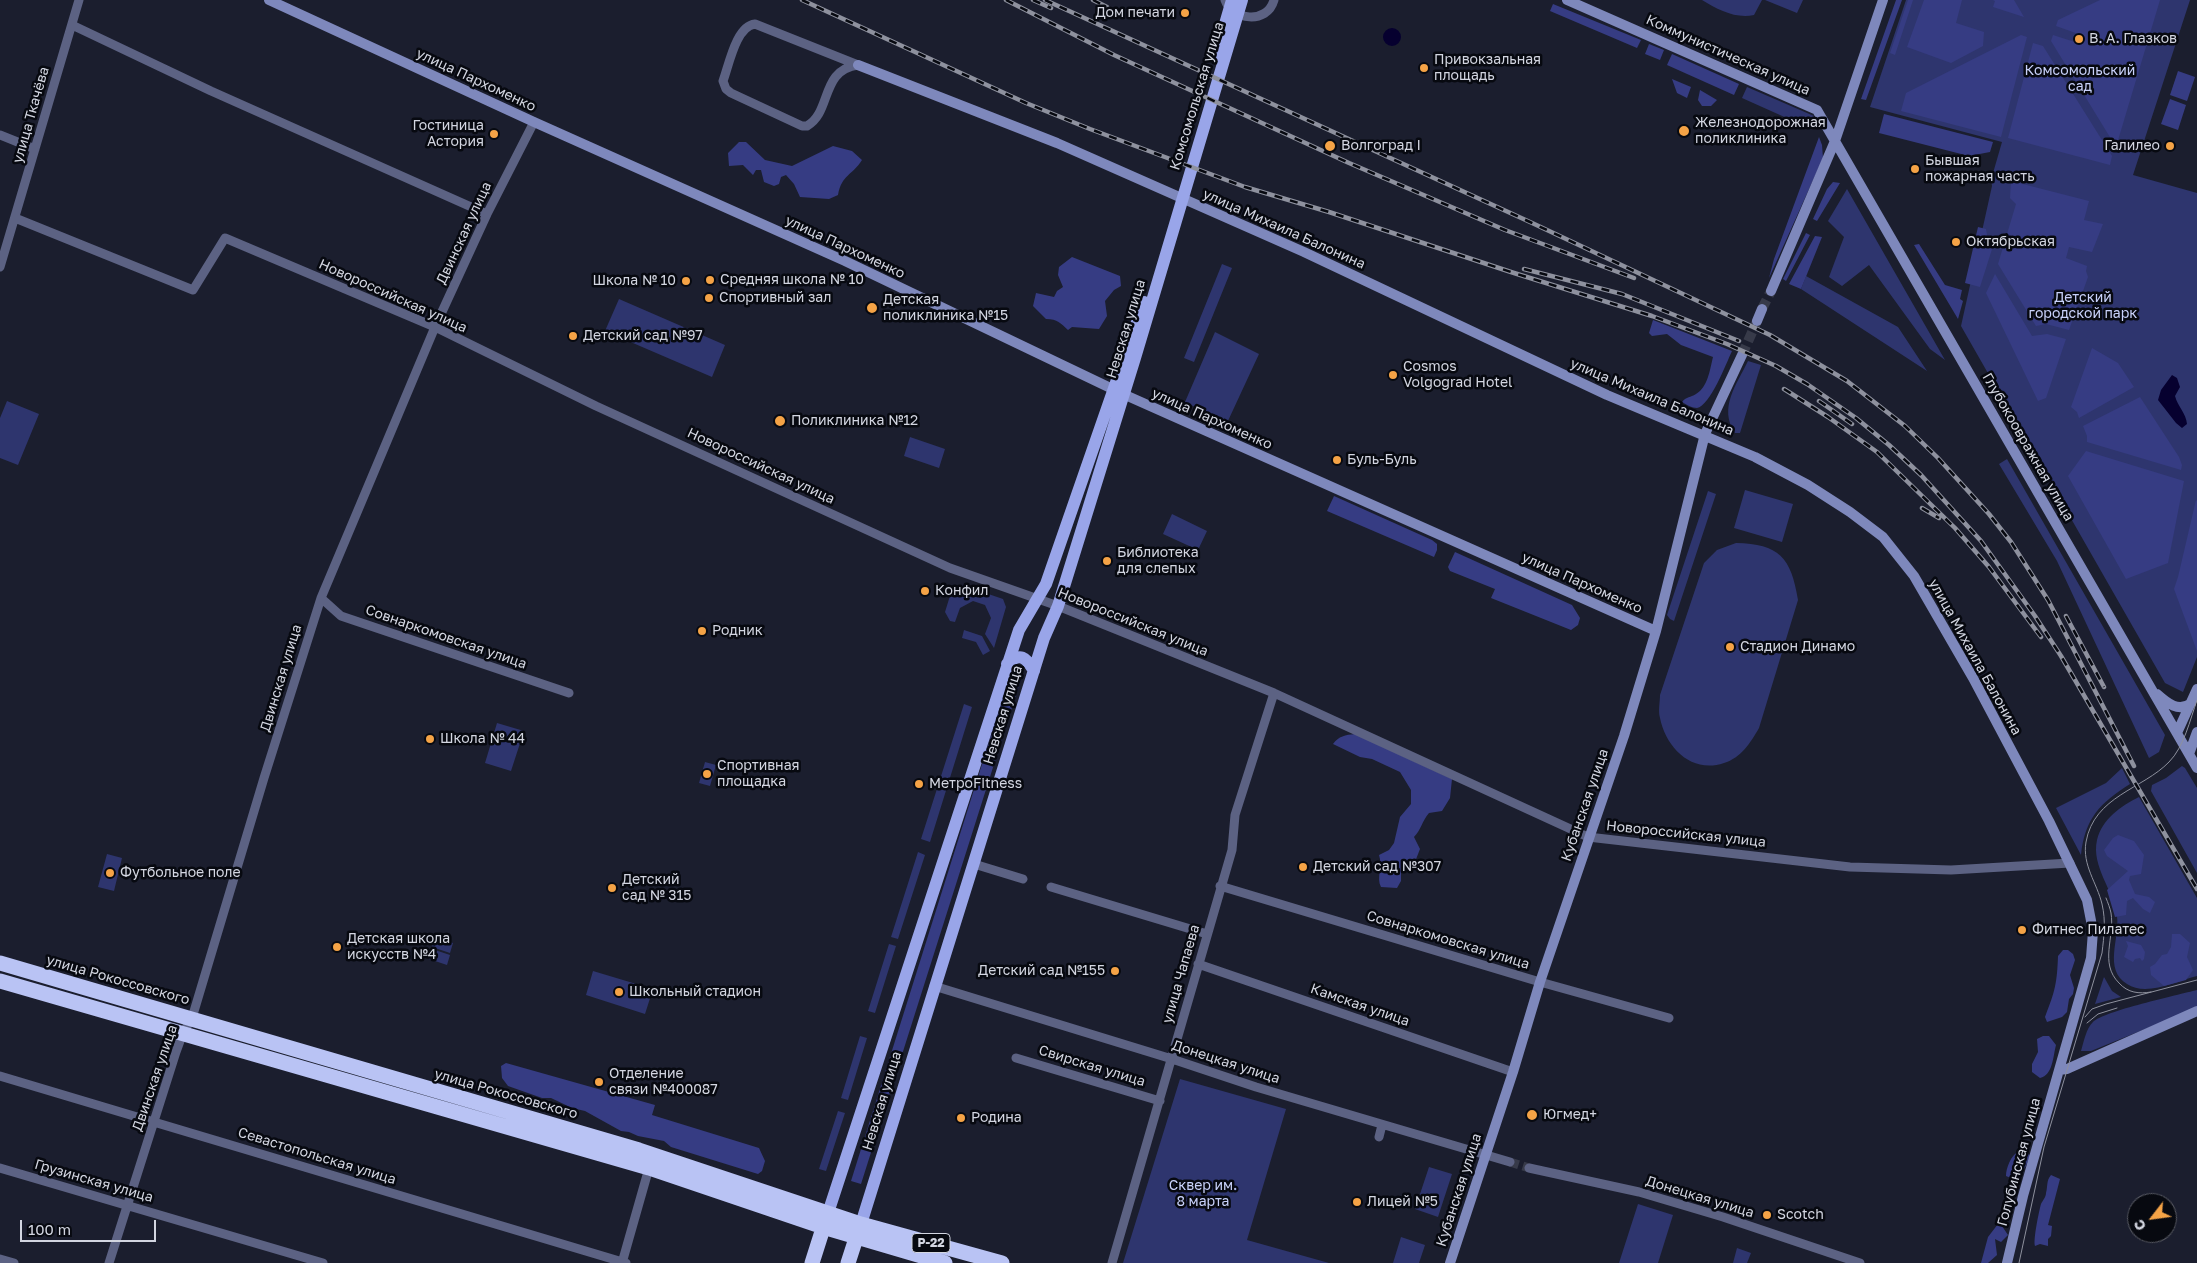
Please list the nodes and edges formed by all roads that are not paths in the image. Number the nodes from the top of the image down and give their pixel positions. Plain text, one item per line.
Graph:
1 (79, 0) edge
2 (269, 0) edge
3 (1225, 0) edge
4 (1232, 0) edge
5 (1242, 0) edge
6 (1274, 0) edge
7 (1567, 0) edge
8 (1883, 0) edge
9 (72, 25) junction
10 (858, 65) junction
11 (534, 122) junction
12 (0, 135) edge
13 (1835, 141) junction
14 (35, 149) junction
15 (1177, 200) junction
16 (488, 214) junction
17 (15, 218) junction
18 (0, 267) edge
19 (1771, 291) tunnel mouth
20 (1762, 309) tunnel mouth
21 (1757, 321) tunnel mouth
22 (435, 328) junction
23 (1742, 355) tunnel mouth
24 (1118, 392) junction
25 (1705, 434) junction
26 (321, 598) junction
27 (1038, 600) junction
28 (1058, 606) junction
29 (1656, 631) junction
30 (1007, 664) junction
31 (1034, 671) junction
32 (2151, 688) junction
33 (2197, 689) edge
34 (569, 693) dead end
35 (1274, 693) junction
36 (2191, 703) junction
37 (2197, 732) edge
38 (2177, 733) junction
39 (2189, 754) junction
40 (2197, 768) edge
41 (1588, 837) junction
42 (2070, 863) junction
43 (974, 864) junction
44 (1022, 879) dead end
45 (1220, 886) junction
46 (1051, 887) dead end
47 (1207, 934) junction
48 (0, 963) edge
49 (1198, 964) junction
50 (0, 981) edge
51 (1540, 982) junction
52 (934, 986) junction
53 (2197, 1011) edge
54 (192, 1018) junction
55 (1669, 1018) dead end
56 (183, 1033) junction
57 (1016, 1058) dead end
58 (1172, 1059) junction
59 (2059, 1070) junction
60 (1513, 1072) junction
61 (0, 1076) edge
62 (1160, 1101) junction
63 (154, 1122) junction
64 (1382, 1125) junction
65 (1379, 1137) dead end
66 (1484, 1156) junction
67 (1510, 1162) tunnel mouth
68 (0, 1168) edge
69 (649, 1168) junction
70 (1529, 1168) tunnel mouth
71 (126, 1204) junction
72 (826, 1220) junction
73 (859, 1231) junction
74 (0, 1259) edge
75 (14, 1263) edge
76 (109, 1263) edge
77 (323, 1263) edge
78 (624, 1263) edge
79 (812, 1263) edge
80 (848, 1263) edge
81 (945, 1263) edge
82 (1002, 1263) edge
83 (1112, 1263) edge
84 (1450, 1263) edge
85 (1860, 1263) edge
86 (2007, 1263) edge

1 - 9 street, улица Ткачёва
2 - 11 main road, улица Пархоменко
3 - 6 street
4 - 15 main road, Комсомольская улица
5 - 15 main road, Комсомольская улица
7 - 13 main road, Коммунистическая улица
8 - 13 main road
9 - 14 street, улица Ткачёва
9 - 16 street
10 - 10 street
10 - 25 main road, улица Михаила Балонина
11 - 16 street, Двинская улица
11 - 24 main road, улица Пархоменко
12 - 14 street
13 - 19 main road
13 - 32 main road, Глубокоовражная улица
14 - 17 street, улица Ткачёва
15 - 24 main road, Невская улица
16 - 22 street, Двинская улица
17 - 18 street, улица Ткачёва
17 - 22 street, Новороссийская улица
20 - 21 main road
22 - 26 street, Двинская улица
22 - 27 street, Новороссийская улица
23 - 25 main road, Кубанская улица
24 - 27 main road, Невская улица
24 - 28 main road, Невская улица
24 - 29 main road, улица Пархоменко
25 - 29 main road, Кубанская улица
25 - 42 main road, улица Михаила Балонина
26 - 34 street, Совнаркомовская улица
26 - 54 street, Двинская улица
27 - 28 street, Новороссийская улица
27 - 30 main road, Невская улица
28 - 31 main road, Невская улица
28 - 35 street, Новороссийская улица
29 - 41 main road, Кубанская улица
30 - 31 main road
30 - 72 main road, Невская улица
31 - 43 main road, Невская улица
32 - 36 main road
32 - 38 main road, Глубокоовражная улица
33 - 36 main road
35 - 41 street, Новороссийская улица
35 - 45 street, улица Чапаева
36 - 38 main road
37 - 39 main road
38 - 39 main road, Глубокоовражная улица
39 - 40 main road, Глубокоовражная улица
41 - 42 street, Новороссийская улица
41 - 51 main road, Кубанская улица
42 - 59 main road, улица Михаила Балонина
43 - 44 street
43 - 52 main road, Невская улица
45 - 47 street, улица Чапаева
45 - 51 street, Совнаркомовская улица
46 - 47 street
47 - 49 street, улица Чапаева
48 - 54 highway, улица Рокоссовского
49 - 58 street, улица Чапаева
49 - 60 street, Камская улица
50 - 56 highway, улица Рокоссовского
51 - 55 street, Совнаркомовская улица
51 - 60 main road, Кубанская улица
52 - 58 street, Донецкая улица
52 - 73 main road, Невская улица
53 - 59 main road
54 - 56 street, Двинская улица
54 - 72 highway, улица Рокоссовского
56 - 63 street, Двинская улица
56 - 69 highway, улица Рокоссовского
57 - 62 street, Свирская улица
58 - 62 street, улица Чапаева
58 - 64 street, Донецкая улица
59 - 86 main road, Голубинская улица
60 - 66 main road, Кубанская улица
61 - 63 street, Севастопольская улица
62 - 83 street, улица Чапаева
63 - 71 street, Двинская улица
63 - 78 street, Севастопольская улица
64 - 65 street
64 - 66 street, Донецкая улица
66 - 67 street, Донецкая улица
66 - 84 main road, Кубанская улица
68 - 71 street, Грузинская улица
69 - 72 highway, улица Рокоссовского
69 - 78 street
70 - 85 street, Донецкая улица
71 - 76 street, Двинская улица
71 - 77 street, Грузинская улица
72 - 73 highway, улица Рокоссовского
72 - 79 highway
73 - 80 highway
73 - 81 highway, улица Рокоссовского / Р-22
73 - 82 highway, улица Рокоссовского / Р-22
74 - 75 street

